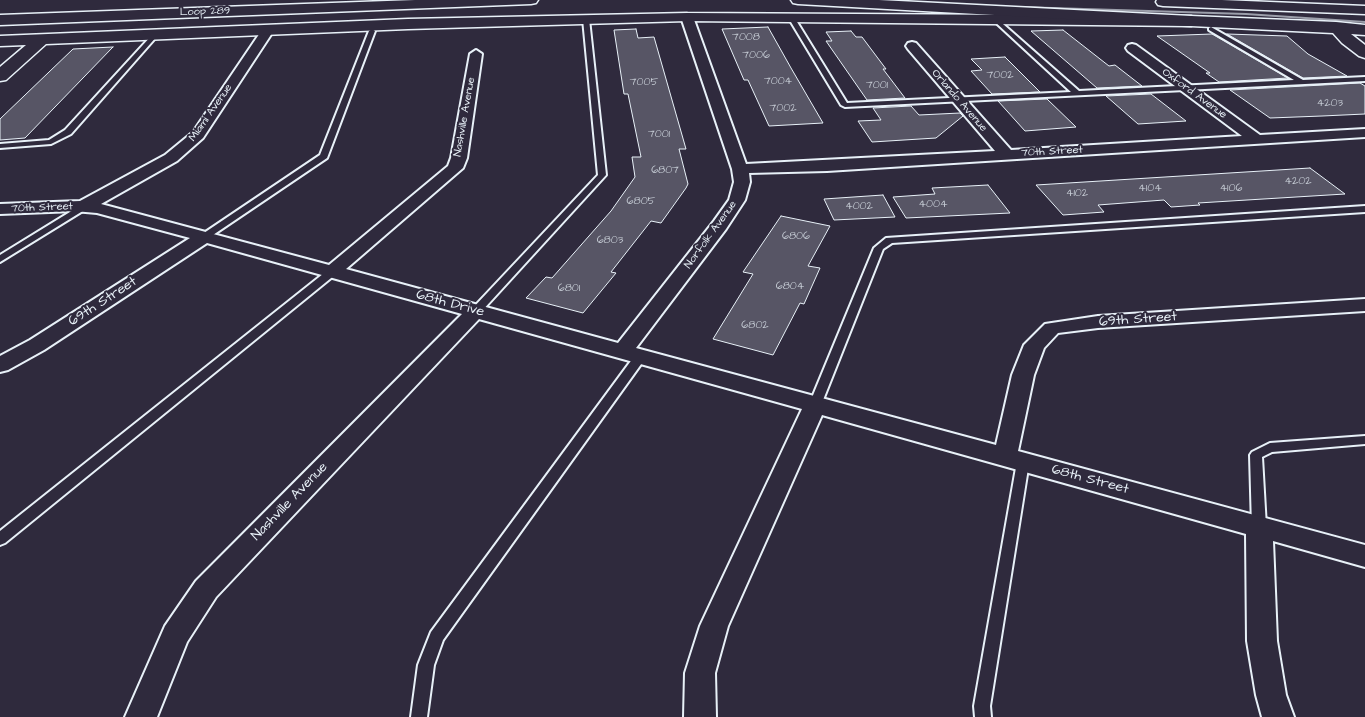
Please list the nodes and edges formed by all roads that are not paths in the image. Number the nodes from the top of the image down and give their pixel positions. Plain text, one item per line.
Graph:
1 (203, 0) edge
2 (531, 0) edge
3 (798, 0) edge
4 (1145, 2) dead end
5 (0, 8) edge
6 (1365, 10) edge
7 (686, 17) junction
8 (791, 17) junction
9 (586, 19) junction
10 (994, 19) junction
11 (0, 20) edge
12 (1191, 21) junction
13 (1336, 28) junction
14 (1211, 29) dead end
15 (268, 30) junction
16 (1365, 30) edge
17 (372, 31) dead end
18 (155, 35) junction
19 (42, 39) junction
20 (0, 41) edge
21 (912, 46) dead end
22 (1132, 48) dead end
23 (1365, 53) edge
24 (476, 54) dead end
25 (0, 76) edge
26 (1365, 79) edge
27 (1303, 82) junction
28 (1187, 89) junction
29 (1078, 94) junction
30 (958, 100) junction
31 (1365, 133) edge
32 (1257, 140) junction
33 (0, 146) edge
34 (1007, 155) junction
35 (740, 169) junction
36 (84, 207) junction
37 (0, 209) edge
38 (1365, 209) edge
39 (204, 237) junction
40 (0, 259) edge
41 (332, 272) junction
42 (1365, 304) edge
43 (476, 312) junction
44 (631, 355) junction
45 (0, 365) edge
46 (815, 405) junction
47 (1365, 440) edge
48 (1014, 460) junction
49 (1259, 527) junction
50 (0, 539) edge
51 (1365, 556) edge
52 (141, 717) edge
53 (419, 717) edge
54 (700, 717) edge
55 (983, 717) edge
56 (1278, 717) edge

1 - 5 main road, Loop 289
2 - 11 main road, Loop 289
3 - 12 main road
4 - 6 main road
7 - 8 main road
7 - 9 main road
7 - 35 street, Norfolk Avenue
8 - 10 main road
8 - 30 lane
9 - 15 main road
9 - 43 lane
10 - 12 main road
10 - 29 lane
12 - 13 main road
13 - 16 main road
13 - 23 main road
14 - 27 lane
15 - 18 main road
15 - 36 street, Miami Avenue
17 - 39 lane
18 - 19 main road
18 - 33 lane
19 - 20 main road
19 - 25 main road
21 - 30 street, Orlando Avenue
22 - 28 street, Oxford Avenue
24 - 41 street, Nashville Avenue
26 - 27 lane
27 - 28 lane
28 - 29 lane
28 - 32 street, Oxford Avenue
29 - 30 lane
30 - 34 street, Orlando Avenue
31 - 32 street, 70th Street
32 - 34 street, 70th Street
34 - 35 street, 70th Street
35 - 44 street, Norfolk Avenue
36 - 37 street, 70th Street
36 - 39 street, 68th Drive
36 - 40 lane
38 - 46 lane
39 - 41 street, 68th Drive
39 - 45 street, 69th Street
41 - 43 street, 68th Drive
41 - 50 lane
42 - 48 street, 69th Street
43 - 44 street, 68th Drive
43 - 52 street, Nashville Avenue
44 - 46 street, 68th Drive
44 - 53 lane
46 - 48 street, 68th Street
46 - 54 street
47 - 49 lane
48 - 49 street, 68th Street
48 - 55 lane
49 - 51 street, 68th Street
49 - 56 street

